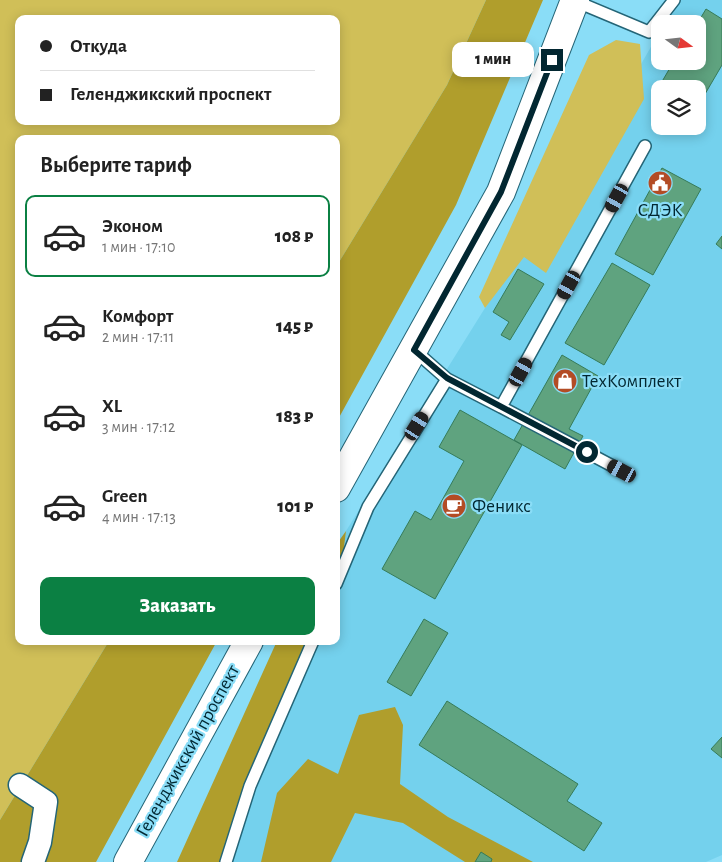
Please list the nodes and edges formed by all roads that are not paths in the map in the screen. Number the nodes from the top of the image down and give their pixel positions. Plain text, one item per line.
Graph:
1 (575, 0) edge
2 (674, 0) edge
3 (646, 146) dead end
4 (414, 350) junction
5 (447, 378) junction
6 (501, 407) junction
7 (622, 471) dead end
8 (340, 481) edge
9 (340, 574) edge
10 (248, 645) edge
11 (311, 645) edge
12 (20, 785) dead end
13 (33, 862) edge
14 (128, 862) edge
15 (226, 862) edge

1 - 2 lane
1 - 4 main road
3 - 6 lane
4 - 5 lane
4 - 8 main road
5 - 6 lane
5 - 9 lane
6 - 7 lane
10 - 14 main road, Геленджикский проспект
11 - 15 lane
12 - 13 street

